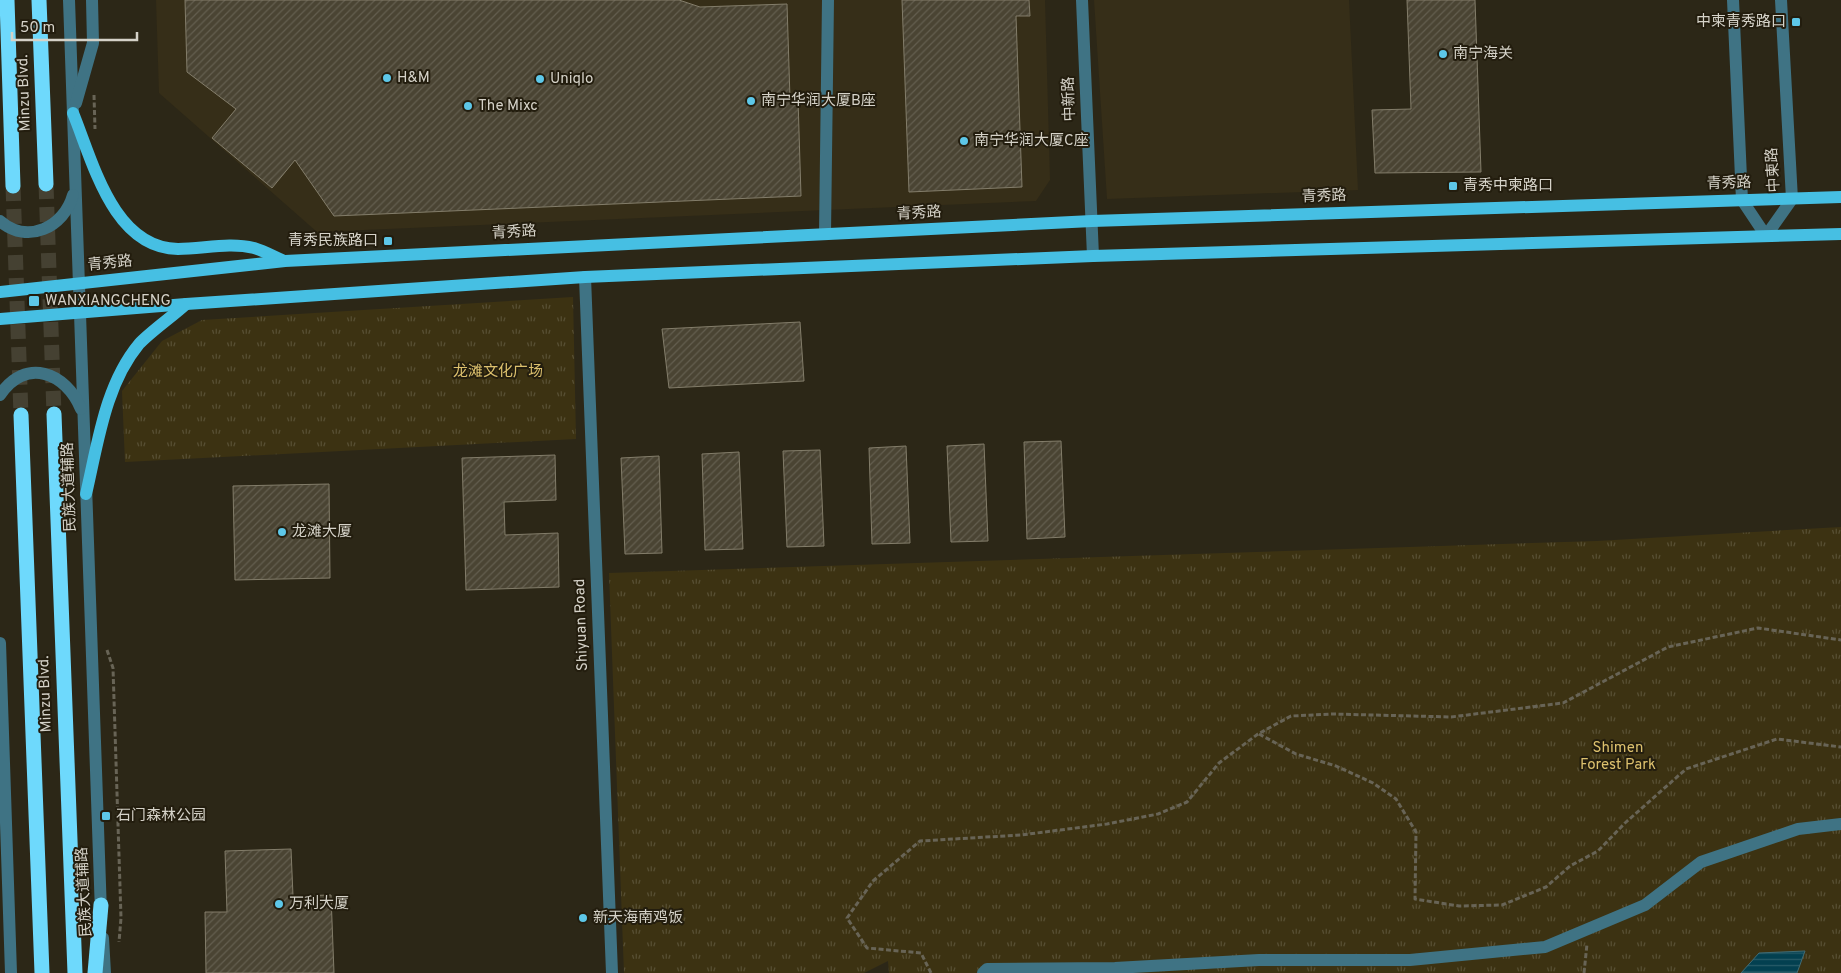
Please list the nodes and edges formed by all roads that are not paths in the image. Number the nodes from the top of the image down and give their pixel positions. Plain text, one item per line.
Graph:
1 (7, 0) edge
2 (39, 0) edge
3 (69, 0) edge
4 (92, 0) edge
5 (828, 0) edge
6 (1082, 0) edge
7 (1733, 0) edge
8 (1781, 0) edge
9 (73, 114) junction
10 (46, 184) tunnel mouth
11 (13, 186) tunnel mouth
12 (75, 188) junction
13 (1841, 197) edge
14 (1792, 199) junction
15 (1742, 200) junction
16 (0, 221) edge
17 (1092, 221) junction
18 (825, 234) junction
19 (1841, 234) edge
20 (1766, 236) junction
21 (1093, 256) junction
22 (285, 261) junction
23 (585, 277) junction
24 (79, 284) junction
25 (0, 292) edge
26 (186, 304) junction
27 (80, 312) junction
28 (0, 319) edge
29 (0, 395) edge
30 (54, 414) tunnel mouth
31 (21, 415) tunnel mouth
32 (84, 416) junction
33 (86, 494) junction
34 (0, 643) edge
35 (1841, 824) edge
36 (101, 905) junction
37 (11, 973) edge
38 (42, 973) edge
39 (75, 973) edge
40 (95, 973) edge
41 (105, 973) edge
42 (612, 973) edge
43 (983, 973) edge

1 - 11 highway, Minzu Blvd.
2 - 10 highway, Minzu Blvd.
3 - 9 street, 民族大道辅路
4 - 9 street
5 - 18 street
6 - 17 street, 中新路
7 - 15 street
8 - 14 street, 中柬路
9 - 12 street, 民族大道辅路
9 - 22 main road
12 - 16 street
12 - 24 street, 民族大道辅路
13 - 14 main road, 青秀路
14 - 15 main road, 青秀路
14 - 20 street, 中柬路
15 - 17 main road, 青秀路
15 - 20 street
17 - 18 main road, 青秀路
17 - 21 street, 中新路
18 - 22 main road, 青秀路
19 - 20 main road
20 - 21 main road
21 - 23 main road
22 - 24 main road, 青秀路
23 - 26 main road
23 - 42 street, Shiyuan Road
24 - 25 main road, 青秀路
24 - 27 street, 民族大道辅路
26 - 27 main road
26 - 33 main road
27 - 28 main road
27 - 32 street, 民族大道辅路
29 - 32 street
30 - 39 highway, Minzu Blvd.
31 - 38 highway, Minzu Blvd.
32 - 33 street, 民族大道辅路
33 - 36 street, 民族大道辅路
34 - 37 street
35 - 43 street
36 - 40 highway
36 - 41 street, 民族大道辅路

